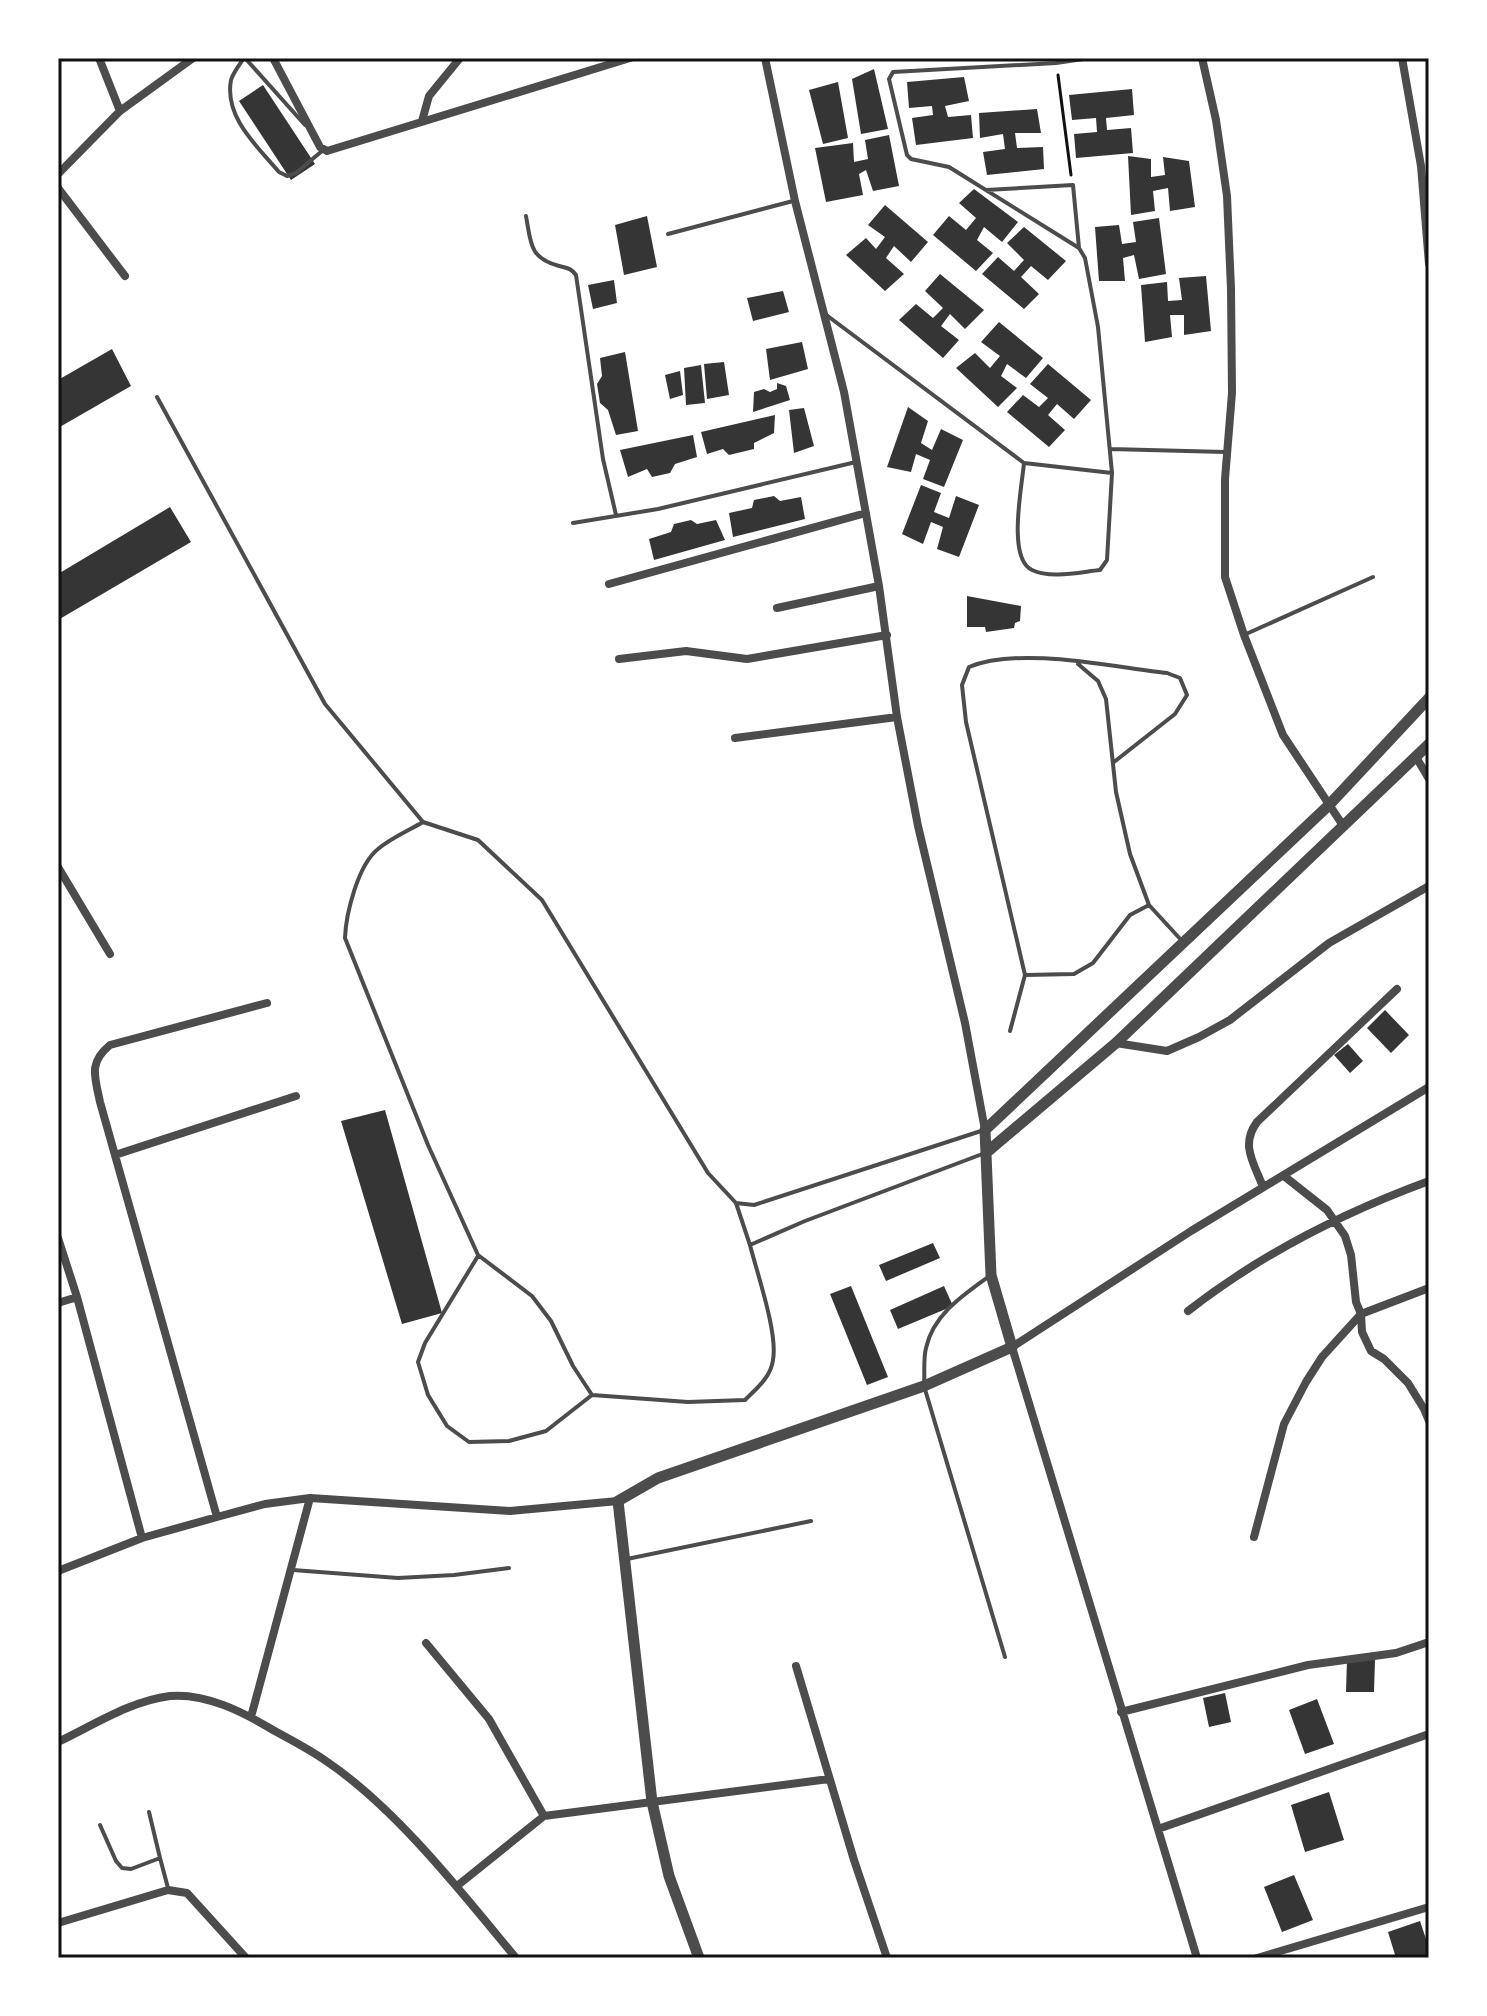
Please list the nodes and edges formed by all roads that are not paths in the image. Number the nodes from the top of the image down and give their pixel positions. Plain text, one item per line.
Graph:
1 (99, 58) edge
2 (193, 58) edge
3 (245, 58) edge
4 (273, 58) edge
5 (460, 58) edge
6 (630, 58) edge
7 (765, 58) edge
8 (1090, 58) edge
9 (1202, 58) edge
10 (1402, 58) edge
11 (120, 111) junction
12 (422, 121) junction
13 (314, 135) junction
14 (323, 150) junction
15 (58, 174) edge
16 (58, 188) edge
17 (986, 190) junction
18 (795, 201) junction
19 (526, 216) dead end
20 (668, 234) dead end
21 (1079, 248) junction
22 (1429, 264) edge
23 (125, 276) dead end
24 (823, 313) junction
25 (157, 397) dead end
26 (1109, 449) junction
27 (1227, 452) junction
28 (856, 462) junction
29 (1024, 463) junction
30 (1112, 473) junction
31 (866, 513) junction
32 (616, 515) junction
33 (573, 523) dead end
34 (1373, 577) dead end
35 (609, 584) dead end
36 (879, 586) junction
37 (777, 608) dead end
38 (887, 635) junction
39 (1244, 635) junction
40 (619, 659) dead end
41 (1076, 663) junction
42 (1429, 698) edge
43 (897, 717) junction
44 (735, 738) dead end
45 (1429, 744) edge
46 (1416, 757) junction
47 (1114, 762) junction
48 (1429, 779) edge
49 (1329, 805) junction
50 (423, 822) junction
51 (1344, 827) junction
52 (58, 867) edge
53 (1429, 886) edge
54 (1149, 905) junction
55 (1184, 944) junction
56 (110, 954) dead end
57 (1025, 975) junction
58 (1397, 989) dead end
59 (267, 1003) dead end
60 (1010, 1031) dead end
61 (1116, 1043) junction
62 (1429, 1087) edge
63 (296, 1096) dead end
64 (985, 1130) junction
65 (987, 1152) junction
66 (115, 1155) junction
67 (1284, 1176) junction
68 (1429, 1181) edge
69 (1263, 1187) junction
70 (736, 1203) junction
71 (1334, 1220) junction
72 (58, 1238) edge
73 (750, 1245) junction
74 (478, 1255) junction
75 (991, 1275) junction
76 (1429, 1288) edge
77 (77, 1297) junction
78 (58, 1303) edge
79 (1188, 1311) dead end
80 (1361, 1314) junction
81 (1012, 1347) junction
82 (924, 1386) junction
83 (592, 1395) junction
84 (1429, 1421) edge
85 (310, 1498) junction
86 (618, 1501) junction
87 (217, 1517) junction
88 (811, 1521) dead end
89 (1254, 1537) dead end
90 (142, 1538) junction
91 (624, 1559) junction
92 (509, 1568) dead end
93 (290, 1570) junction
94 (58, 1571) edge
95 (1429, 1642) edge
96 (426, 1643) dead end
97 (1005, 1657) dead end
98 (796, 1666) dead end
99 (1121, 1712) junction
100 (251, 1717) junction
101 (1429, 1734) edge
102 (58, 1742) edge
103 (829, 1779) junction
104 (652, 1802) junction
105 (149, 1812) dead end
106 (544, 1816) junction
107 (100, 1825) dead end
108 (1158, 1829) junction
109 (160, 1858) junction
110 (457, 1886) junction
111 (168, 1890) junction
112 (1429, 1907) edge
113 (58, 1923) edge
114 (246, 1958) edge
115 (516, 1958) edge
116 (699, 1958) edge
117 (887, 1958) edge
118 (1197, 1958) edge
119 (1257, 1958) edge

1 - 11 street
2 - 11 street
3 - 13 lane
3 - 14 lane
4 - 13 street
5 - 12 street
6 - 12 street
7 - 18 street
8 - 17 lane
9 - 27 street
10 - 22 street
11 - 15 street
12 - 14 street
13 - 14 street
16 - 23 street
17 - 21 lane
17 - 21 lane
18 - 20 lane
18 - 24 street
19 - 32 lane
21 - 26 lane
24 - 28 street
24 - 29 lane
25 - 50 lane
26 - 27 lane
26 - 30 lane
27 - 39 street
28 - 31 street
28 - 32 lane
29 - 30 lane
29 - 30 lane
31 - 35 street
31 - 36 street
32 - 33 lane
34 - 39 lane
36 - 37 street
36 - 38 street
38 - 40 street
38 - 43 street
39 - 49 street
41 - 47 lane
41 - 47 lane
41 - 57 lane
42 - 49 street
43 - 44 street
43 - 64 street
45 - 46 street
46 - 48 street
46 - 51 street
47 - 54 lane
49 - 51 street
49 - 55 street
50 - 70 lane
50 - 74 lane
51 - 61 street
52 - 56 street
53 - 61 street
54 - 55 lane
54 - 57 lane
55 - 64 street
57 - 60 lane
58 - 69 street
59 - 66 street
61 - 65 street
62 - 67 street
63 - 66 street
64 - 65 street
64 - 70 lane
65 - 73 lane
65 - 75 street
66 - 87 street
67 - 69 street
67 - 71 street
68 - 71 street
69 - 81 street
70 - 73 lane
71 - 79 street
71 - 80 street
72 - 77 street
73 - 83 lane
74 - 83 lane
74 - 83 lane
75 - 81 street
75 - 82 lane
76 - 80 street
77 - 78 street
77 - 90 street
80 - 84 street
80 - 89 street
81 - 82 street
81 - 99 street
82 - 86 street
82 - 97 lane
85 - 86 street
85 - 87 street
85 - 93 street
86 - 91 street
87 - 90 street
88 - 91 lane
90 - 94 street
91 - 104 street
92 - 93 lane
93 - 100 street
95 - 99 street
96 - 106 street
98 - 103 street
99 - 108 street
100 - 102 street
100 - 110 street
101 - 108 street
103 - 104 street
103 - 117 street
104 - 106 street
104 - 116 street
105 - 109 lane
106 - 110 street
107 - 109 lane
108 - 118 street
109 - 111 lane
110 - 115 street
111 - 113 street
111 - 114 street
112 - 119 street

